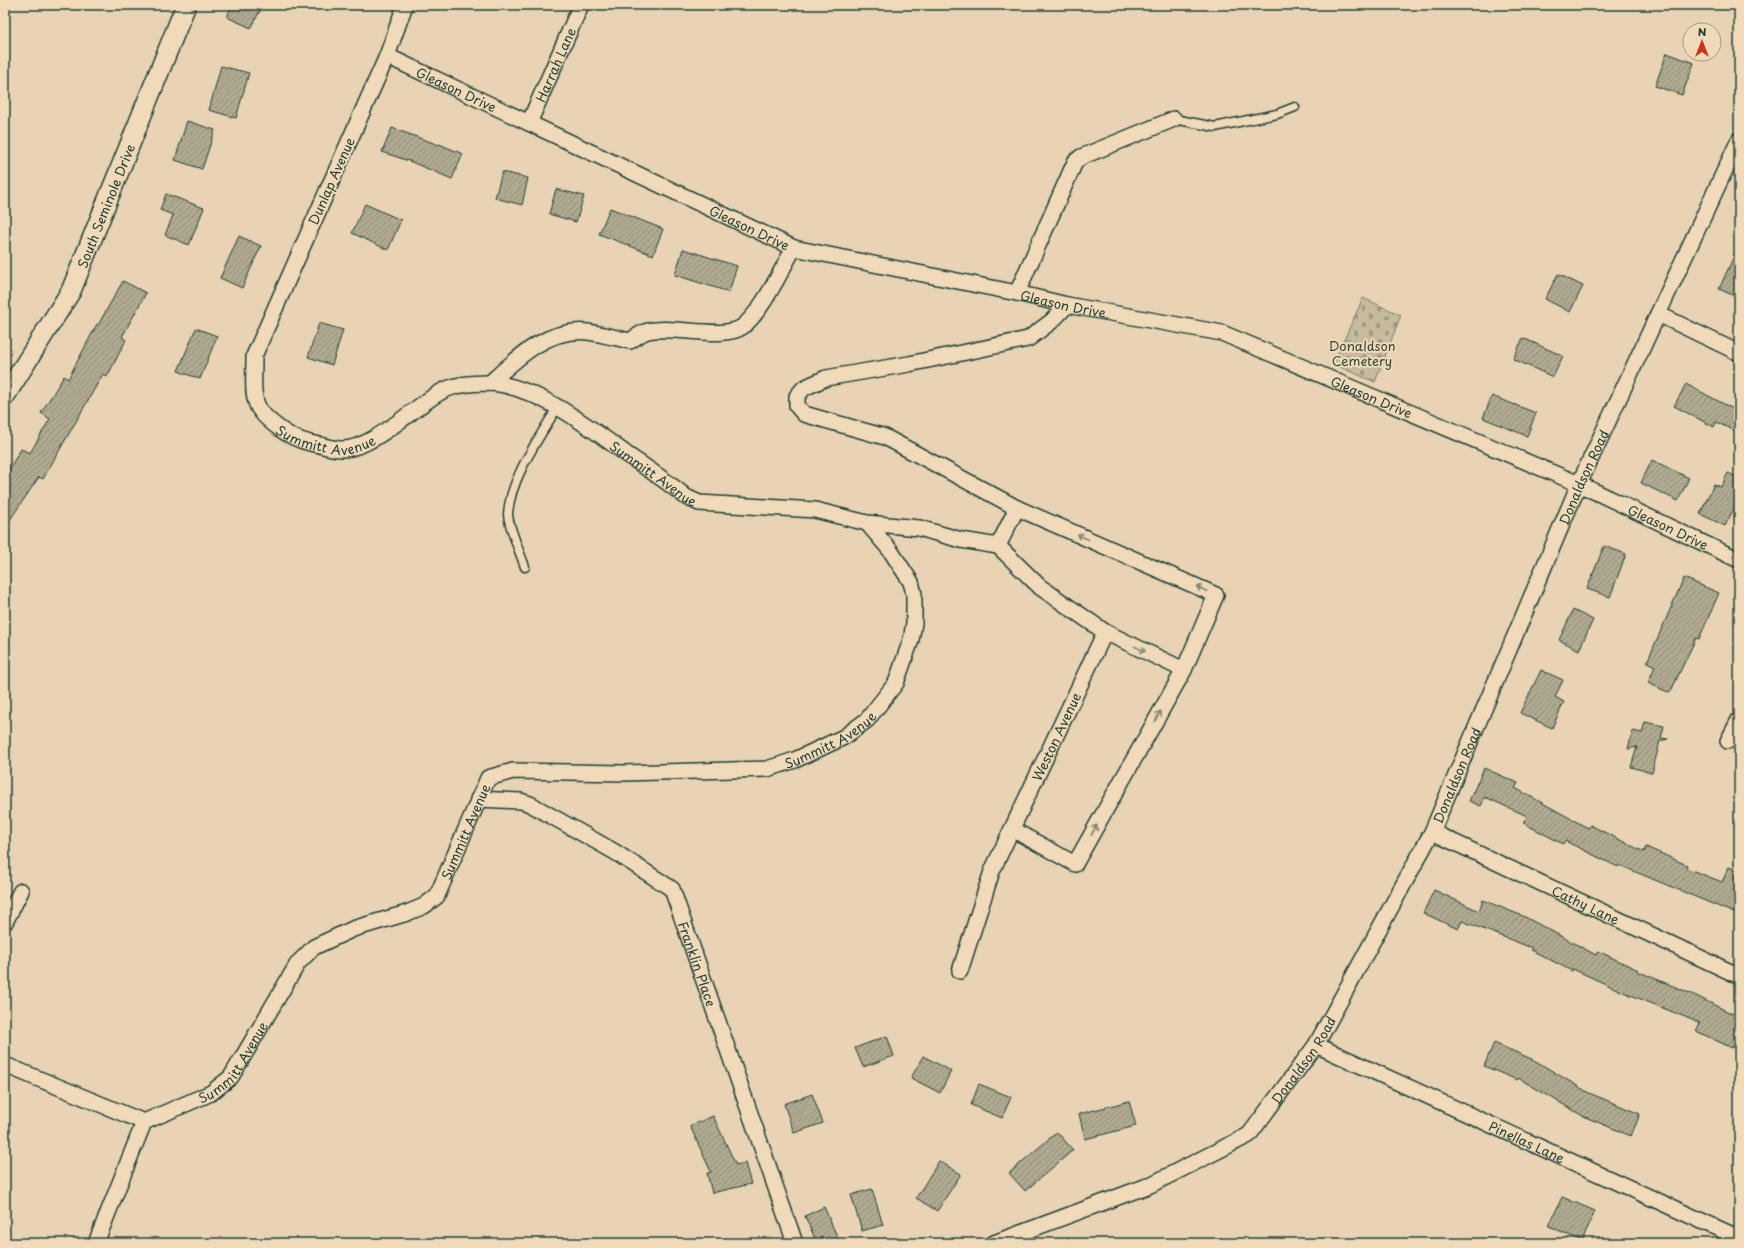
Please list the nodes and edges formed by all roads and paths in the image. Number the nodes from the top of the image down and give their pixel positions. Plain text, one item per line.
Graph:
1 (186, 5) edge
2 (405, 5) edge
3 (581, 5) edge
4 (387, 56) junction
5 (1295, 108) dead end
6 (1174, 119) joint
7 (529, 123) junction
8 (1739, 140) edge
9 (794, 248) junction
10 (1017, 293) junction
11 (1067, 305) junction
12 (1658, 314) junction
13 (1739, 352) edge
14 (254, 356) joint
15 (490, 383) junction
16 (5, 396) edge
17 (558, 408) junction
18 (1579, 484) junction
19 (1016, 508) junction
20 (866, 522) junction
21 (998, 546) junction
22 (1739, 560) edge
23 (525, 567) dead end
24 (1105, 632) junction
25 (1184, 670) junction
26 (1739, 720) edge
27 (1728, 741) dead end
28 (478, 799) junction
29 (1012, 829) junction
30 (1432, 832) junction
31 (21, 891) dead end
32 (5, 922) edge
33 (960, 971) dead end
34 (1739, 976) edge
35 (1316, 1045) junction
36 (5, 1065) edge
37 (144, 1122) junction
38 (1739, 1238) edge
39 (96, 1243) edge
40 (795, 1243) edge
41 (994, 1243) edge

1 - 16 street, South Seminole Drive
2 - 4 street, Dunlap Avenue
3 - 7 street, Harrah Lane
4 - 7 street, Gleason Drive
4 - 14 street, Dunlap Avenue
5 - 6 lane
6 - 10 street
7 - 9 street, Gleason Drive
8 - 12 street, Donaldson Road
9 - 10 street, Gleason Drive
9 - 15 street
10 - 11 street, Gleason Drive
11 - 18 street, Gleason Drive
11 - 19 street
12 - 13 street
12 - 18 street, Donaldson Road
14 - 15 street, Summitt Avenue
15 - 17 street, Summitt Avenue
17 - 20 street, Summitt Avenue
17 - 23 lane
18 - 22 street, Gleason Drive
18 - 30 street, Donaldson Road
19 - 21 street
25 -> 19 street
20 - 21 street
20 - 28 street, Summitt Avenue
21 - 24 street
24 -> 25 street
24 - 29 street, Weston Avenue
29 -> 25 street
26 - 27 street
28 - 37 street, Summitt Avenue
28 - 40 street, Franklin Place
29 - 33 street, Weston Avenue
30 - 34 street, Cathy Lane
30 - 35 street, Donaldson Road
31 - 32 street
35 - 38 street, Pinellas Lane
35 - 41 street, Donaldson Road
36 - 37 street
37 - 39 street

